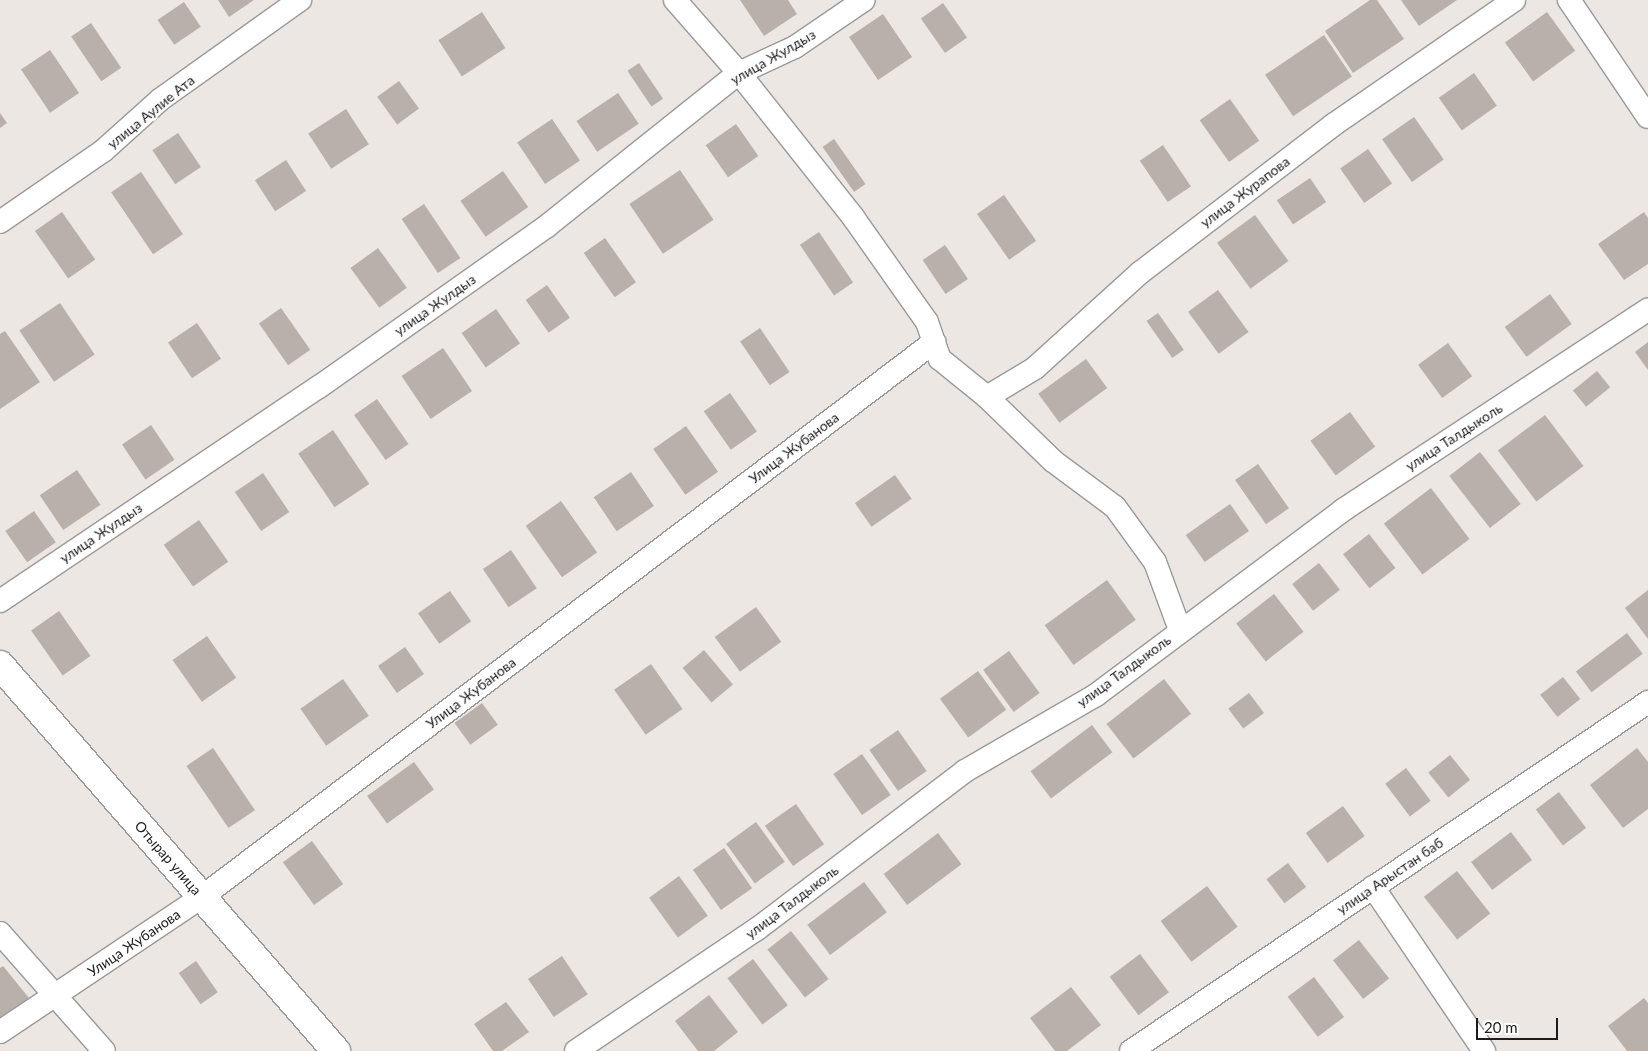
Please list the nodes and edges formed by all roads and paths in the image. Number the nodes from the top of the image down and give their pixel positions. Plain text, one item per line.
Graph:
1 (300, 0) edge
2 (675, 0) edge
3 (864, 0) edge
4 (1514, 0) edge
5 (1569, 0) edge
6 (739, 73) junction
7 (1648, 117) edge
8 (0, 222) edge
9 (1648, 310) edge
10 (934, 342) junction
11 (987, 397) junction
12 (0, 602) edge
13 (1180, 630) junction
14 (0, 665) edge
15 (1648, 702) edge
16 (1373, 887) junction
17 (202, 897) junction
18 (0, 932) edge
19 (55, 995) junction
20 (0, 1032) edge
21 (104, 1051) edge
22 (336, 1051) edge
23 (576, 1051) edge
24 (1131, 1051) edge
25 (1484, 1051) edge

1 - 8 street, улица Аулие Ата
2 - 6 street
3 - 6 street, улица Жулдыз
4 - 11 street, улица Журапова
5 - 7 street
6 - 10 street
6 - 12 street, улица Жулдыз
9 - 13 street, улица Талдыколь
10 - 11 street
10 - 17 street, Улица Жубанова
11 - 13 street
13 - 23 street, улица Талдыколь
14 - 17 street, Отырар улица
15 - 16 street, улица Арыстан баб
16 - 24 street, улица Арыстан баб
16 - 25 street
17 - 19 street, Улица Жубанова
17 - 22 street, Отырар улица
18 - 19 street
19 - 20 street, Улица Жубанова
19 - 21 street

